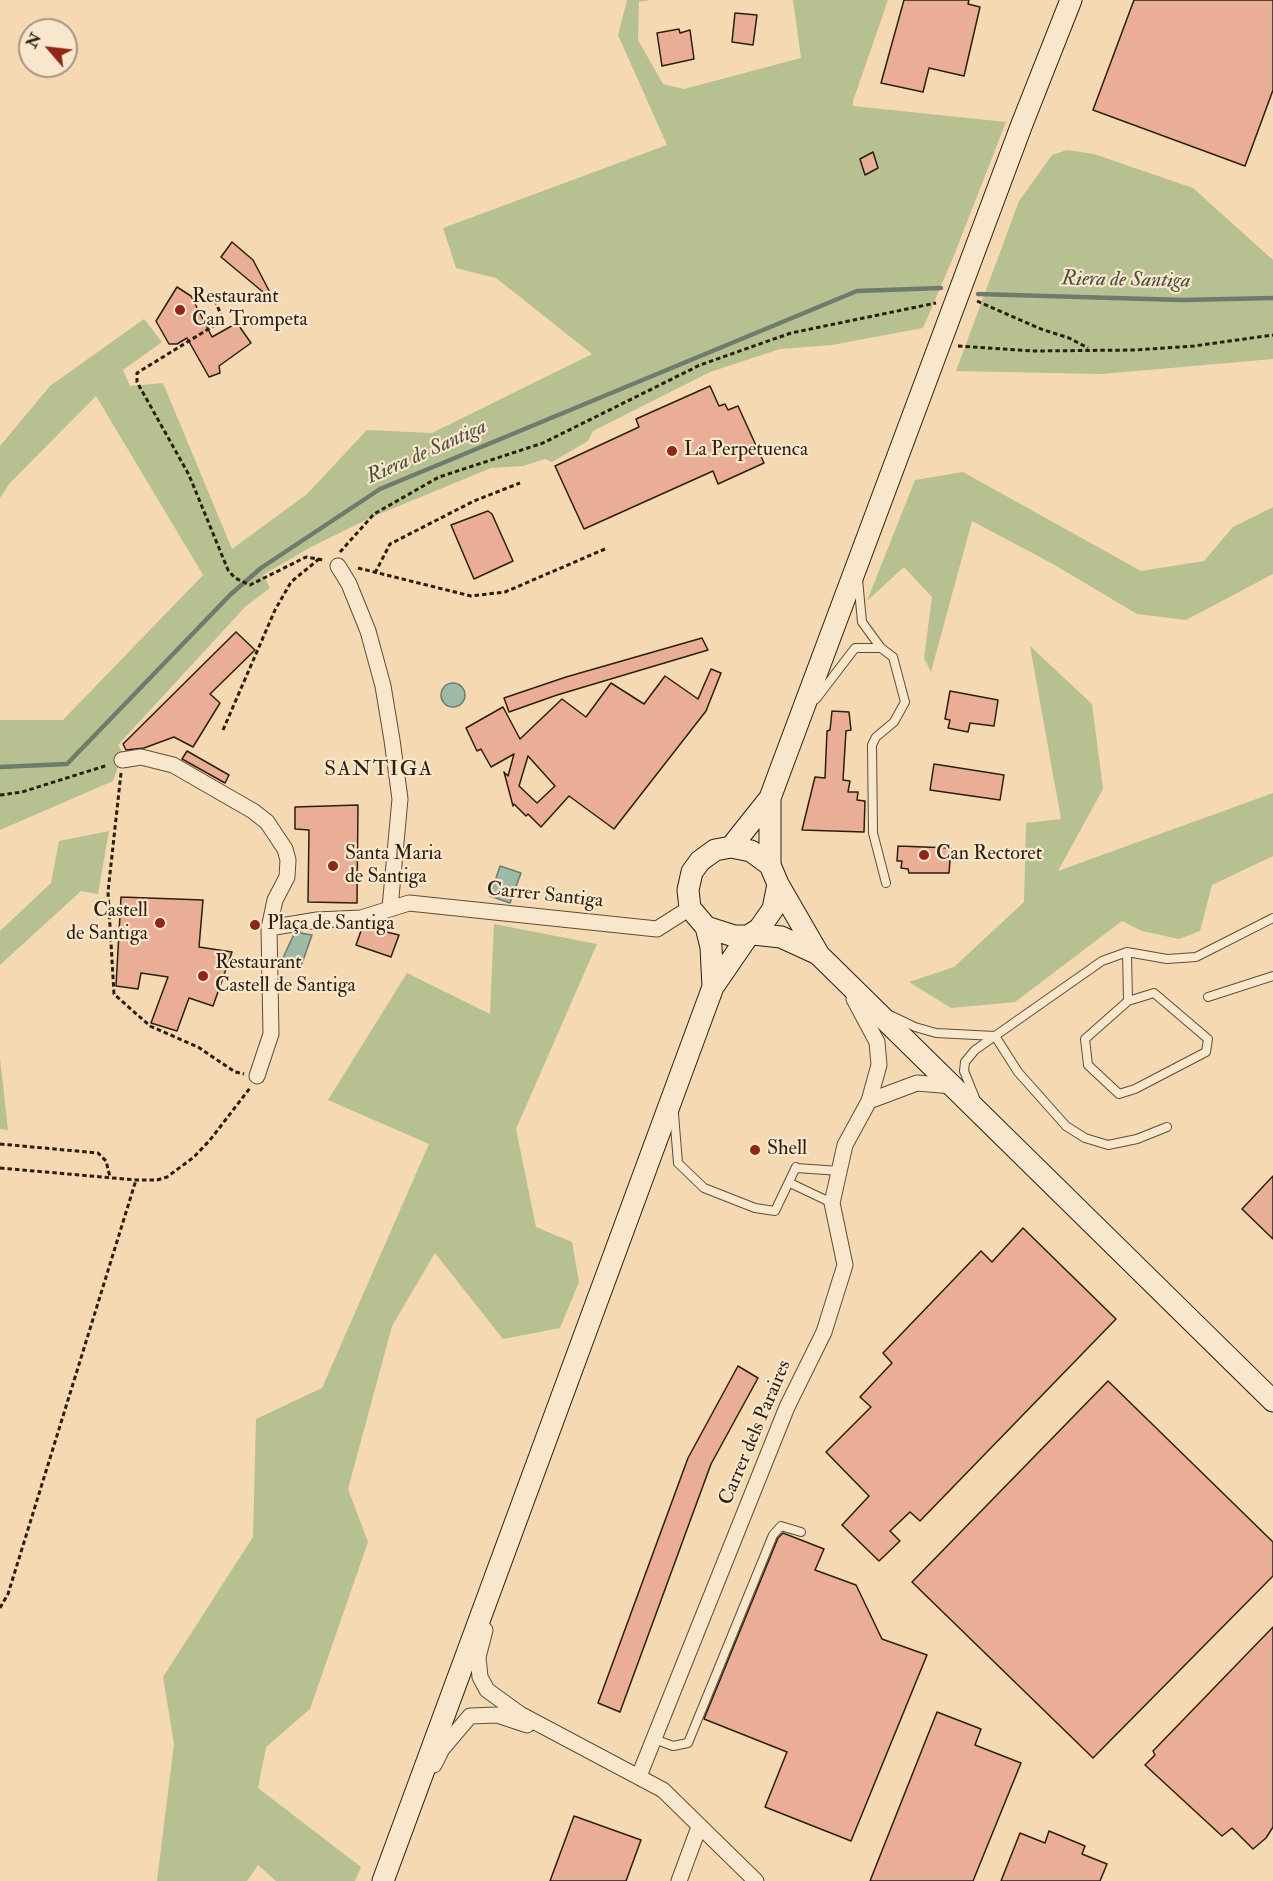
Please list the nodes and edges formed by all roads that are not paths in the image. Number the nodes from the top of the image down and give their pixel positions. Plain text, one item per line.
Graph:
1 (1071, 0) edge
2 (338, 566) road end
3 (858, 568) junction
4 (880, 648) junction
5 (796, 727) junction
6 (122, 760) road end
7 (770, 798) junction
8 (731, 847) junction
9 (774, 875) junction
10 (886, 883) dead end
11 (390, 908) junction
12 (690, 908) junction
13 (1273, 918) edge
14 (706, 927) junction
15 (269, 928) junction
16 (750, 935) junction
17 (1127, 952) junction
18 (819, 955) junction
19 (838, 973) junction
20 (1273, 976) edge
21 (713, 987) junction
22 (858, 994) junction
23 (1208, 997) dead end
24 (1128, 1001) junction
25 (995, 1036) junction
26 (686, 1062) junction
27 (257, 1076) road end
28 (953, 1086) junction
29 (869, 1101) junction
30 (993, 1126) junction
31 (1167, 1127) dead end
32 (840, 1171) junction
33 (790, 1183) junction
34 (832, 1203) junction
35 (1273, 1401) edge
36 (801, 1532) dead end
37 (502, 1559) junction
38 (654, 1739) junction
39 (572, 1741) junction
40 (639, 1776) junction
41 (411, 1806) junction
42 (699, 1827) junction
43 (383, 1881) edge
44 (680, 1881) edge
45 (756, 1881) edge

1 - 3 main road
2 - 11 street
3 - 4 lane
3 - 5 main road
4 - 5 lane
4 - 10 lane
5 - 7 main road
6 - 15 street
7 - 8 main road
7 - 9 main road
8 - 9 main road
8 - 12 main road
9 - 16 main road
9 - 18 main road
11 - 12 street, Carrer Santiga
11 - 15 street, Carrer Santiga
12 - 14 main road
13 - 17 lane
14 - 16 main road
14 - 21 main road
15 - 27 street
16 - 18 main road
16 - 21 main road
17 - 24 lane
17 - 25 lane
18 - 19 main road
19 - 22 main road
19 - 29 street, Carrer dels Paraires
20 - 23 lane
21 - 26 main road
22 - 25 lane
22 - 28 main road
24 - 24 lane
25 - 30 lane
25 - 31 lane
26 - 33 lane
26 - 37 main road
28 - 29 street
28 - 30 main road
29 - 32 street, Carrer dels Paraires
30 - 35 main road
32 - 33 lane
32 - 34 street, Carrer dels Paraires
33 - 34 lane
34 - 38 street, Carrer dels Paraires
36 - 38 lane
37 - 39 street
37 - 41 main road
38 - 40 street, Carrer dels Paraires
39 - 40 street
39 - 41 street
40 - 42 street
41 - 43 main road
42 - 44 street
42 - 45 street

